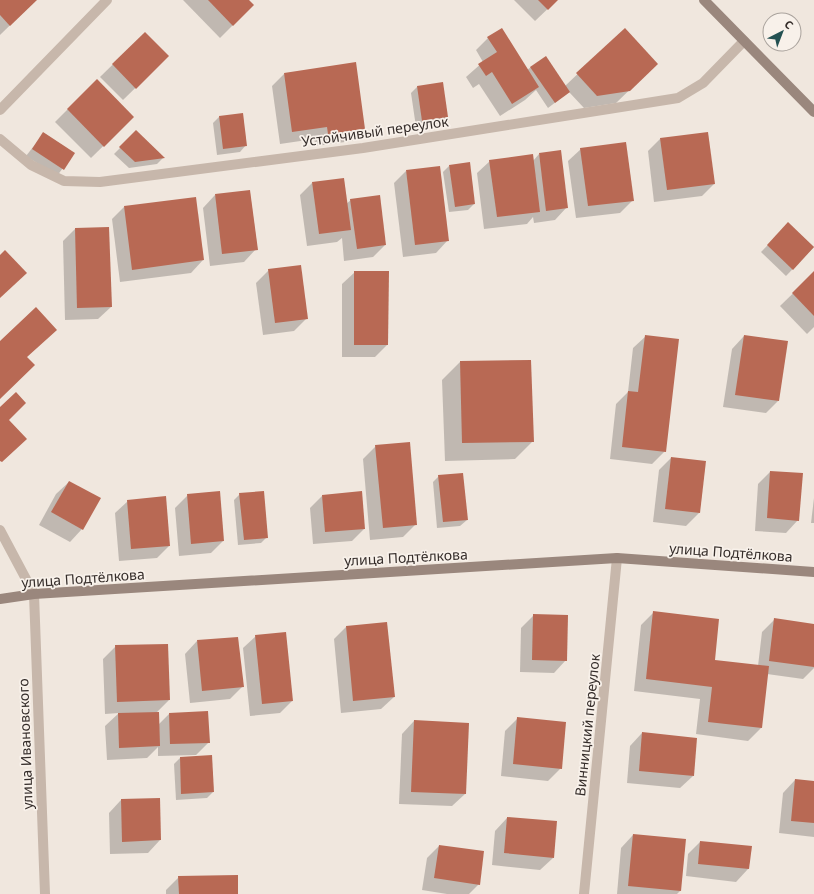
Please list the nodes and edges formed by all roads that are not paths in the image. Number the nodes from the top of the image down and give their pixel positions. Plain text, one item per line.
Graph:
1 (107, 0) edge
2 (704, 0) edge
3 (744, 41) junction
4 (0, 110) edge
5 (814, 112) edge
6 (0, 139) edge
7 (0, 530) edge
8 (617, 558) junction
9 (814, 572) edge
10 (34, 594) junction
11 (0, 599) edge
12 (45, 894) edge
13 (584, 894) edge

1 - 4 street
2 - 3 street
3 - 5 street
3 - 6 street, Устойчивый переулок
7 - 10 street
8 - 9 street, улица Подтёлкова
8 - 10 street, улица Подтёлкова
8 - 13 street, Винницкий переулок
10 - 11 street, улица Подтёлкова
10 - 12 street, улица Ивановского

